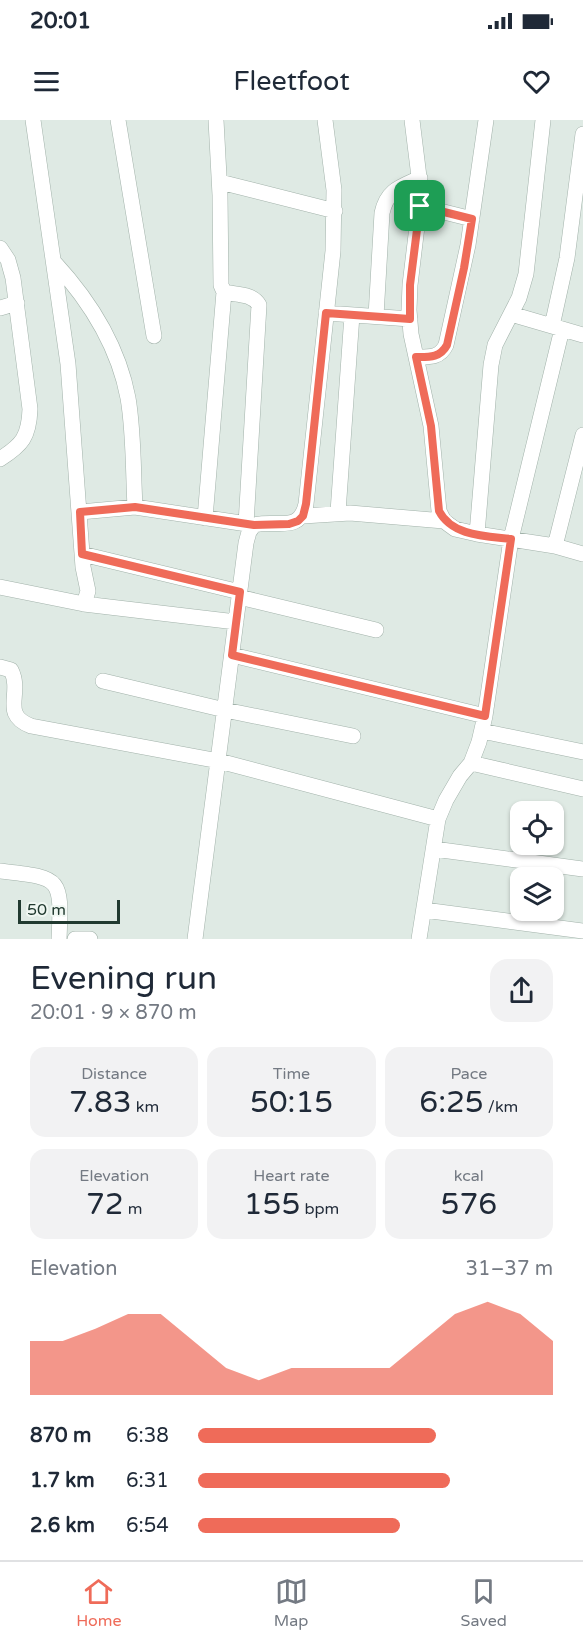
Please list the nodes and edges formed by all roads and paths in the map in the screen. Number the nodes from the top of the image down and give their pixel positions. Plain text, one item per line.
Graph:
1 (33, 120) edge
2 (118, 120) edge
3 (216, 120) edge
4 (325, 120) edge
5 (413, 120) edge
6 (486, 120) edge
7 (543, 120) edge
8 (583, 134) edge
9 (420, 178) junction
10 (220, 182) junction
11 (420, 206) junction
12 (335, 211) junction
13 (472, 219) junction
14 (0, 248) edge
15 (54, 262) junction
16 (224, 292) junction
17 (17, 303) junction
18 (0, 308) edge
19 (326, 313) junction
20 (511, 314) junction
21 (352, 315) junction
22 (376, 316) junction
23 (410, 319) junction
24 (557, 328) junction
25 (583, 335) edge
26 (154, 336) dead end
27 (416, 357) junction
28 (583, 435) edge
29 (0, 459) edge
30 (135, 507) junction
31 (80, 512) junction
32 (338, 512) junction
33 (303, 516) junction
34 (206, 518) junction
35 (444, 521) junction
36 (250, 525) junction
37 (477, 534) junction
38 (511, 539) junction
39 (555, 546) junction
40 (82, 554) junction
41 (583, 554) edge
42 (0, 587) edge
43 (239, 595) junction
44 (84, 604) junction
45 (236, 622) junction
46 (376, 630) dead end
47 (232, 655) junction
48 (0, 667) edge
49 (103, 681) dead end
50 (225, 710) junction
51 (483, 724) junction
52 (353, 736) dead end
53 (583, 752) edge
54 (219, 761) junction
55 (471, 763) junction
56 (583, 789) edge
57 (438, 819) junction
58 (434, 849) junction
59 (583, 869) edge
60 (0, 871) edge
61 (424, 910) junction
62 (583, 931) edge
63 (59, 939) edge
64 (75, 939) edge
65 (90, 939) edge
66 (195, 939) edge
67 (419, 939) edge

1 - 15 street
2 - 26 street
3 - 10 street
4 - 12 street
5 - 9 street
6 - 13 street
7 - 20 street
8 - 24 street
9 - 11 street
9 - 22 street
10 - 12 street
10 - 16 street
11 - 13 street
11 - 23 street
12 - 19 street
13 - 27 street
14 - 17 street
15 - 30 street
15 - 31 street
16 - 34 street
16 - 36 street
17 - 18 street
17 - 29 street
19 - 21 street
19 - 33 street
20 - 24 street
20 - 37 street
21 - 22 street
21 - 32 street
22 - 23 street
23 - 27 street
24 - 25 street
24 - 38 street
27 - 35 street
28 - 39 street
30 - 31 street
30 - 34 street
31 - 40 street
32 - 33 street
32 - 35 street
33 - 36 street
34 - 36 street
35 - 37 street
36 - 43 street
37 - 38 street
38 - 39 street
38 - 51 street
39 - 41 street
40 - 43 street
40 - 44 street
42 - 44 street
43 - 45 street
43 - 46 street
44 - 45 street
45 - 47 street
47 - 50 street
47 - 51 street
48 - 54 street
49 - 50 street
50 - 52 street
50 - 54 street
51 - 53 street
51 - 55 street
54 - 57 street
54 - 66 street
55 - 56 street
55 - 57 street
57 - 58 street
58 - 59 street
58 - 61 street
60 - 63 street
61 - 62 street
61 - 67 street
64 - 65 street

